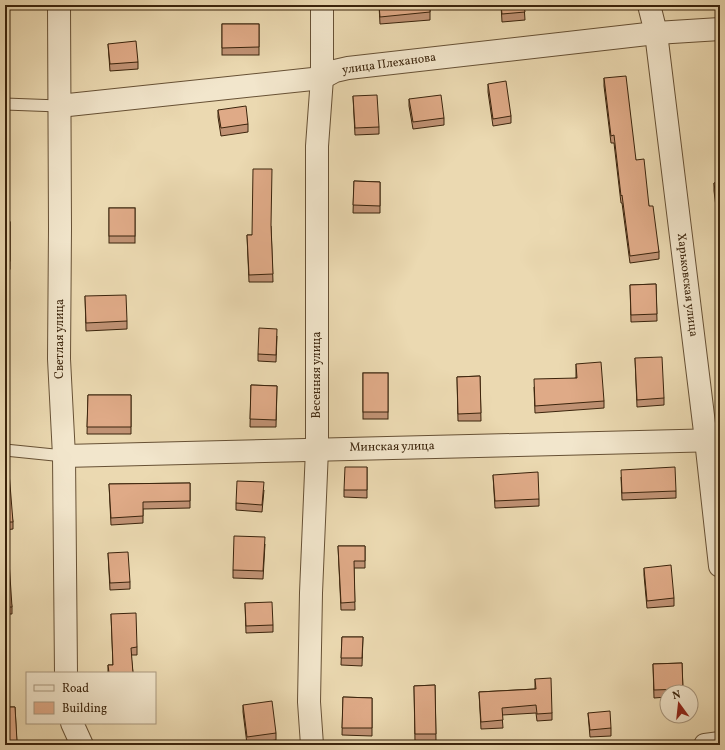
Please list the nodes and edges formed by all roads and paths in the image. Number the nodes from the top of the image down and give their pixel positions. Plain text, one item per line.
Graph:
1 (59, 5) edge
2 (322, 5) edge
3 (649, 5) edge
4 (720, 29) edge
5 (656, 33) junction
6 (322, 78) junction
7 (5, 104) edge
8 (59, 106) junction
9 (713, 440) edge
10 (317, 449) junction
11 (5, 450) edge
12 (64, 456) junction
13 (720, 566) edge
14 (66, 672) edge
15 (72, 724) edge
16 (720, 743) edge
17 (82, 745) edge
18 (312, 745) edge
19 (705, 745) edge

1 - 8 street, Светлая улица
2 - 6 street, Весенняя улица
3 - 5 street, Харьковская улица
4 - 5 street, улица Плеханова
5 - 6 street, улица Плеханова
5 - 9 street, Харьковская улица
6 - 8 street, улица Плеханова
6 - 10 street, Весенняя улица
7 - 8 lane
8 - 12 street, Светлая улица
9 - 10 street, Минская улица
9 - 13 street, Харьковская улица
10 - 12 street, Минская улица
10 - 18 street, Весенняя улица
11 - 12 lane
12 - 14 street, Светлая улица
15 - 17 street
16 - 19 street

